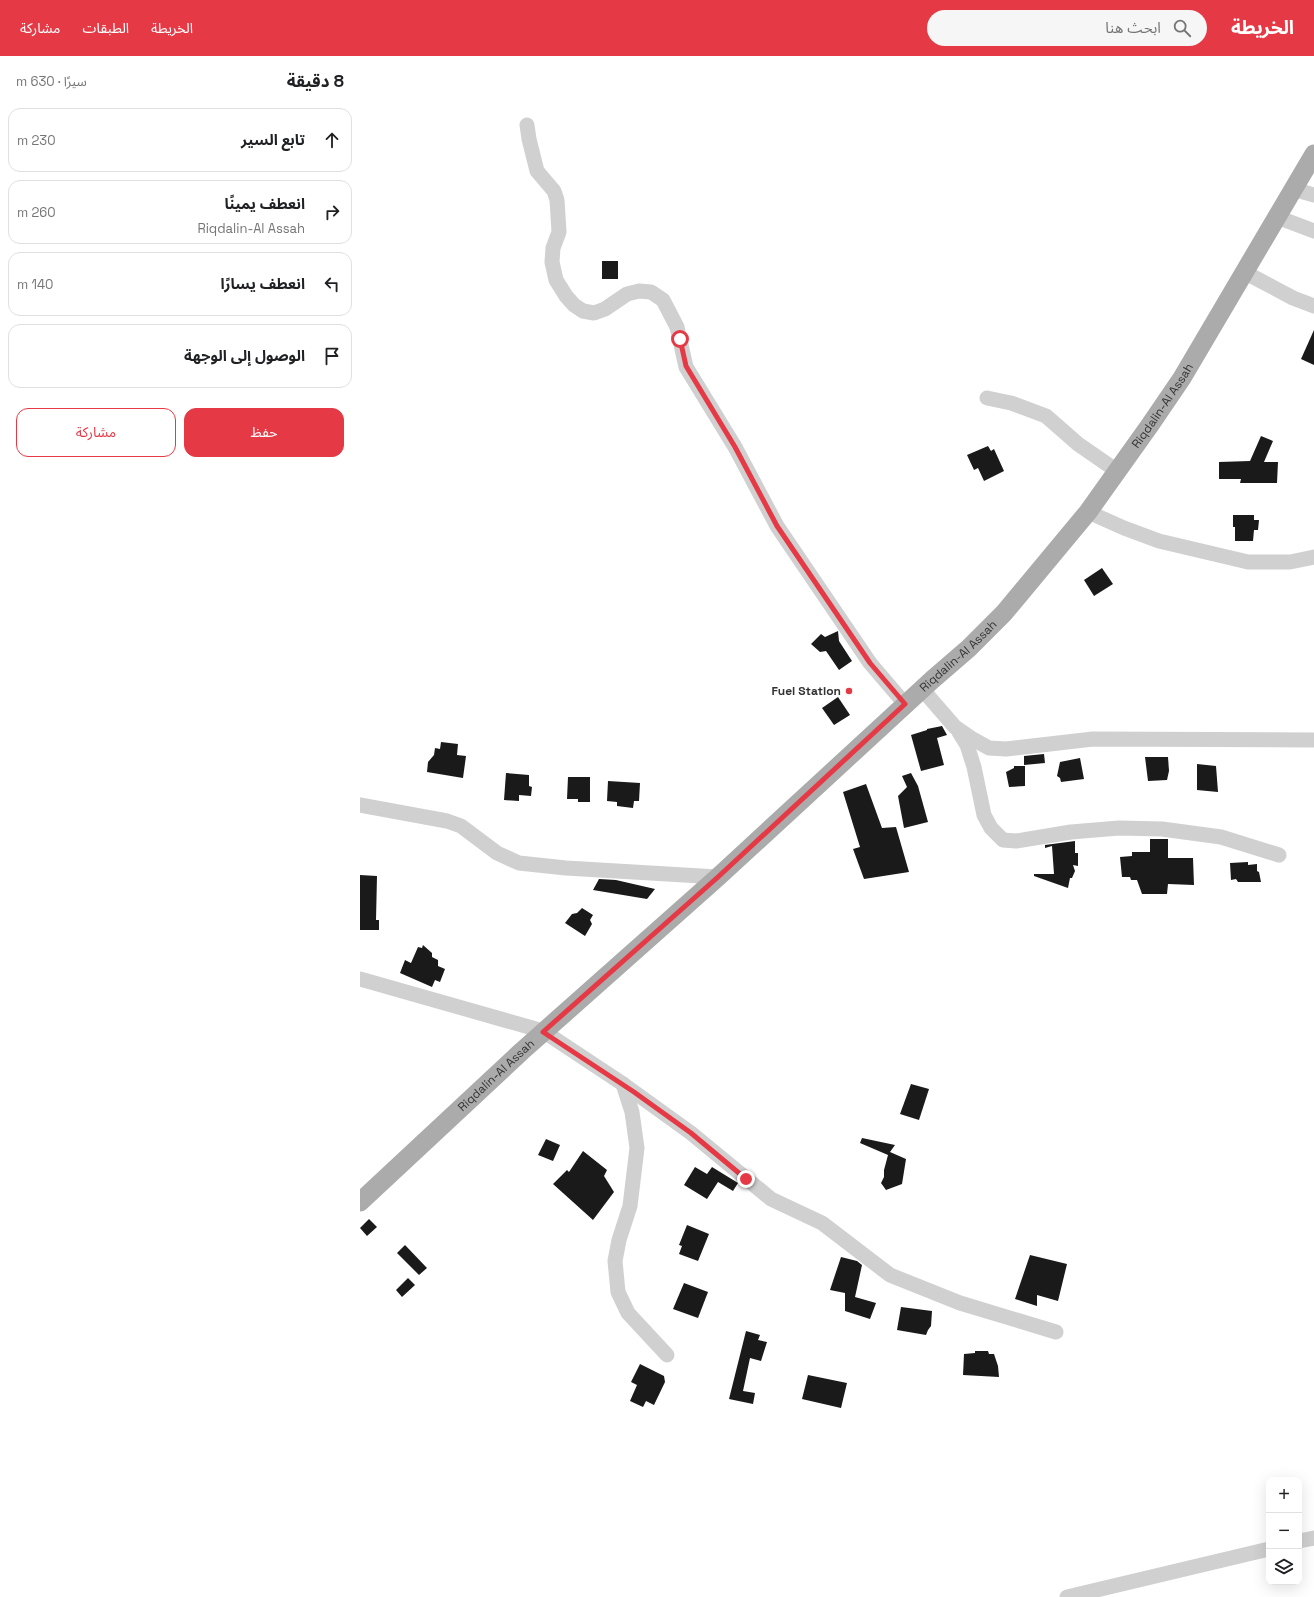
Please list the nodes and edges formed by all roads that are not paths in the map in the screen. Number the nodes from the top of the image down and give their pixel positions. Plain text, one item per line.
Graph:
1 (527, 125) dead end
2 (1314, 154) edge
3 (1293, 188) junction
4 (1314, 195) edge
5 (1277, 217) junction
6 (1314, 231) edge
7 (1244, 272) junction
8 (1314, 306) edge
9 (987, 398) dead end
10 (1117, 471) junction
11 (1088, 512) junction
12 (1314, 557) edge
13 (922, 689) junction
14 (905, 704) junction
15 (955, 726) junction
16 (1314, 740) edge
17 (360, 804) edge
18 (1279, 855) dead end
19 (718, 877) junction
20 (360, 979) edge
21 (543, 1032) junction
22 (623, 1084) junction
23 (360, 1202) edge
24 (1056, 1332) dead end
25 (667, 1355) dead end
26 (1314, 1538) edge
27 (1302, 1540) edge
28 (1266, 1550) edge
29 (1067, 1597) edge

1 - 14 street
2 - 3 main road, Riqdalin-Al Assah
3 - 4 street
3 - 5 main road, Riqdalin-Al Assah
5 - 6 street
5 - 7 main road, Riqdalin-Al Assah
7 - 8 street
7 - 10 main road, Riqdalin-Al Assah
9 - 10 street
10 - 11 main road, Riqdalin-Al Assah
11 - 12 street
11 - 13 main road, Riqdalin-Al Assah
13 - 14 main road, Riqdalin-Al Assah
13 - 15 street
14 - 19 main road, Riqdalin-Al Assah
15 - 16 street
15 - 18 street
17 - 19 street
19 - 21 main road, Riqdalin-Al Assah
20 - 21 street
21 - 22 street
21 - 23 main road, Riqdalin-Al Assah
22 - 24 street
22 - 25 street
26 - 27 street
28 - 29 street

